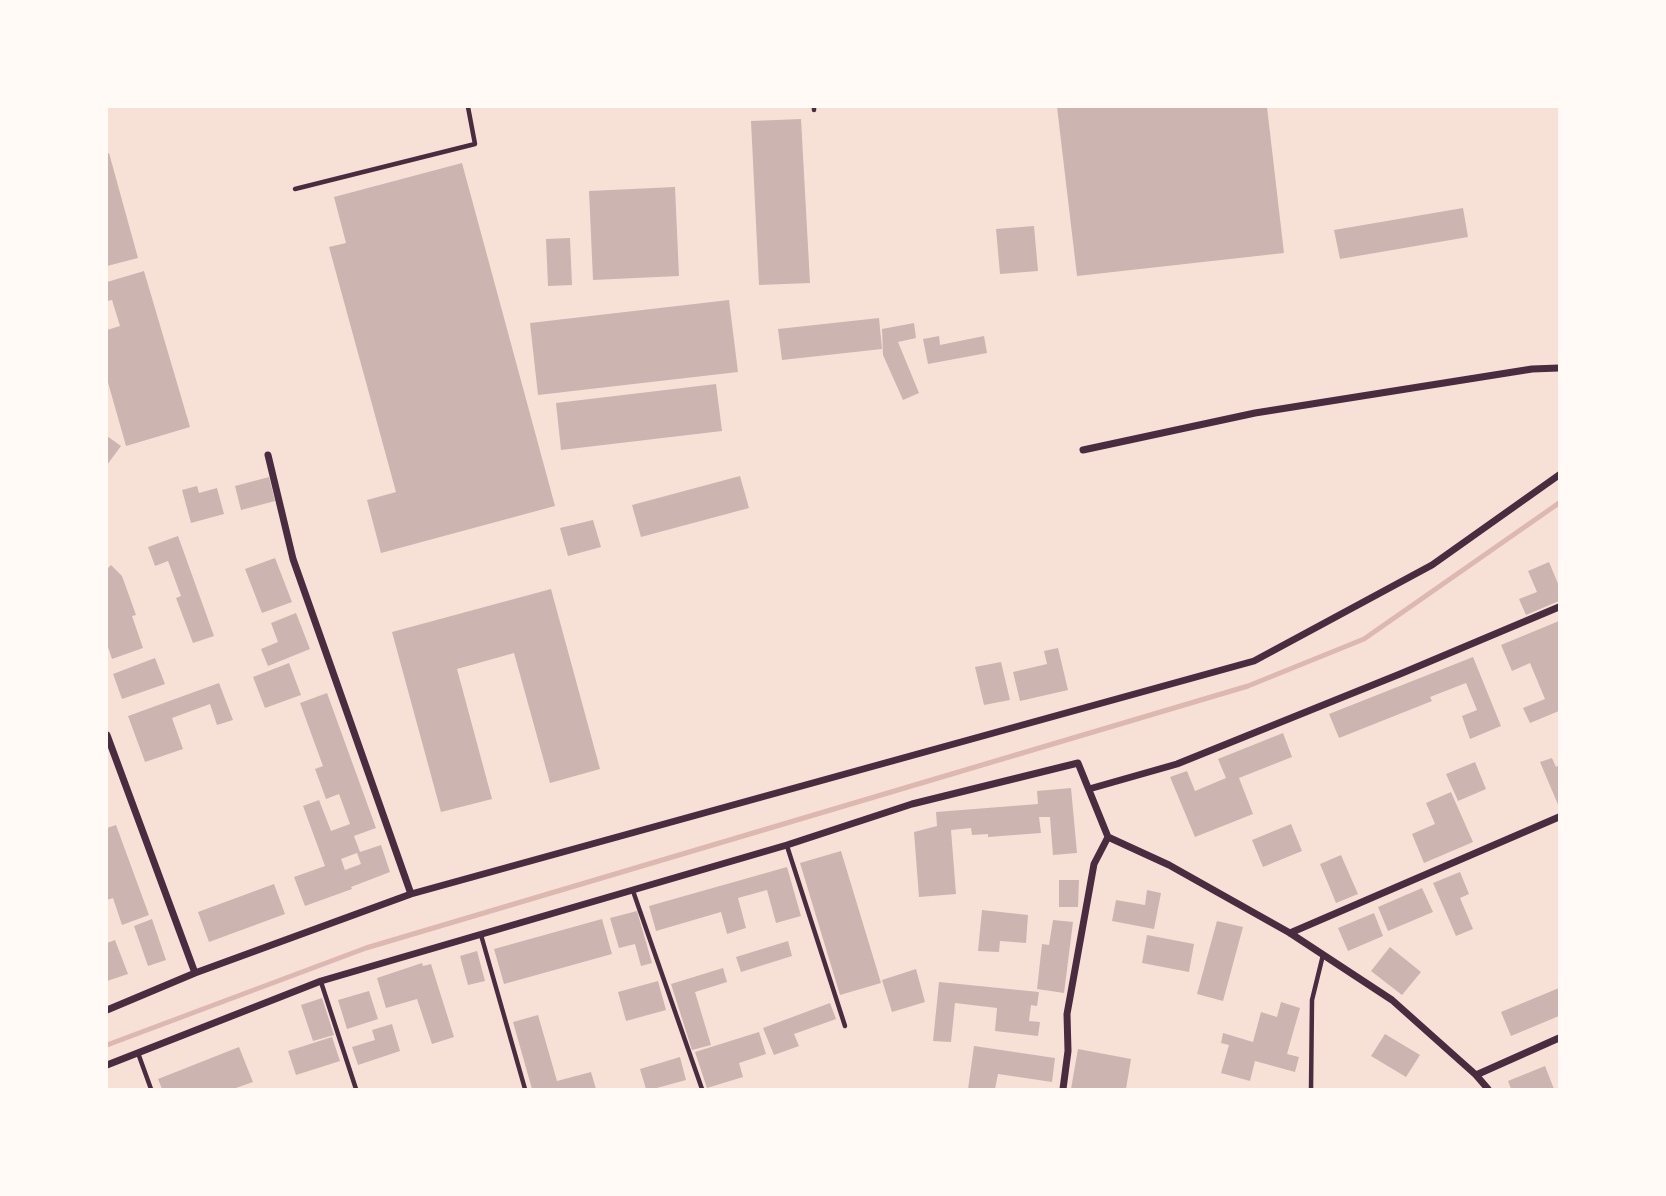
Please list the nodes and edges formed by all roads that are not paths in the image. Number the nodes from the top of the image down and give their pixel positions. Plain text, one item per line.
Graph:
1 (468, 107) edge
2 (295, 190) dead end
3 (1559, 368) edge
4 (1083, 450) dead end
5 (268, 455) dead end
6 (1559, 475) edge
7 (1559, 607) edge
8 (107, 735) edge
9 (1089, 789) junction
10 (1559, 817) edge
11 (1108, 837) junction
12 (787, 845) junction
13 (633, 890) junction
14 (411, 894) junction
15 (1290, 933) junction
16 (481, 934) junction
17 (1324, 955) junction
18 (195, 973) junction
19 (321, 981) junction
20 (107, 1010) edge
21 (845, 1026) dead end
22 (1559, 1038) edge
23 (137, 1053) junction
24 (107, 1065) edge
25 (1476, 1075) junction
26 (151, 1089) edge
27 (356, 1089) edge
28 (525, 1089) edge
29 (702, 1089) edge
30 (1063, 1089) edge
31 (1311, 1089) edge
32 (1488, 1089) edge

1 - 2 lane
3 - 4 street
5 - 14 street
6 - 14 street
7 - 9 street
8 - 18 street
9 - 11 street
9 - 12 street
10 - 15 street
11 - 15 street
11 - 30 street
12 - 13 street
12 - 21 lane
13 - 16 street
13 - 29 lane
14 - 18 street
15 - 17 street
16 - 19 street
16 - 28 lane
17 - 25 street
17 - 31 lane
18 - 20 street
19 - 23 street
19 - 27 lane
22 - 25 street
23 - 24 street
23 - 26 lane
25 - 32 street

